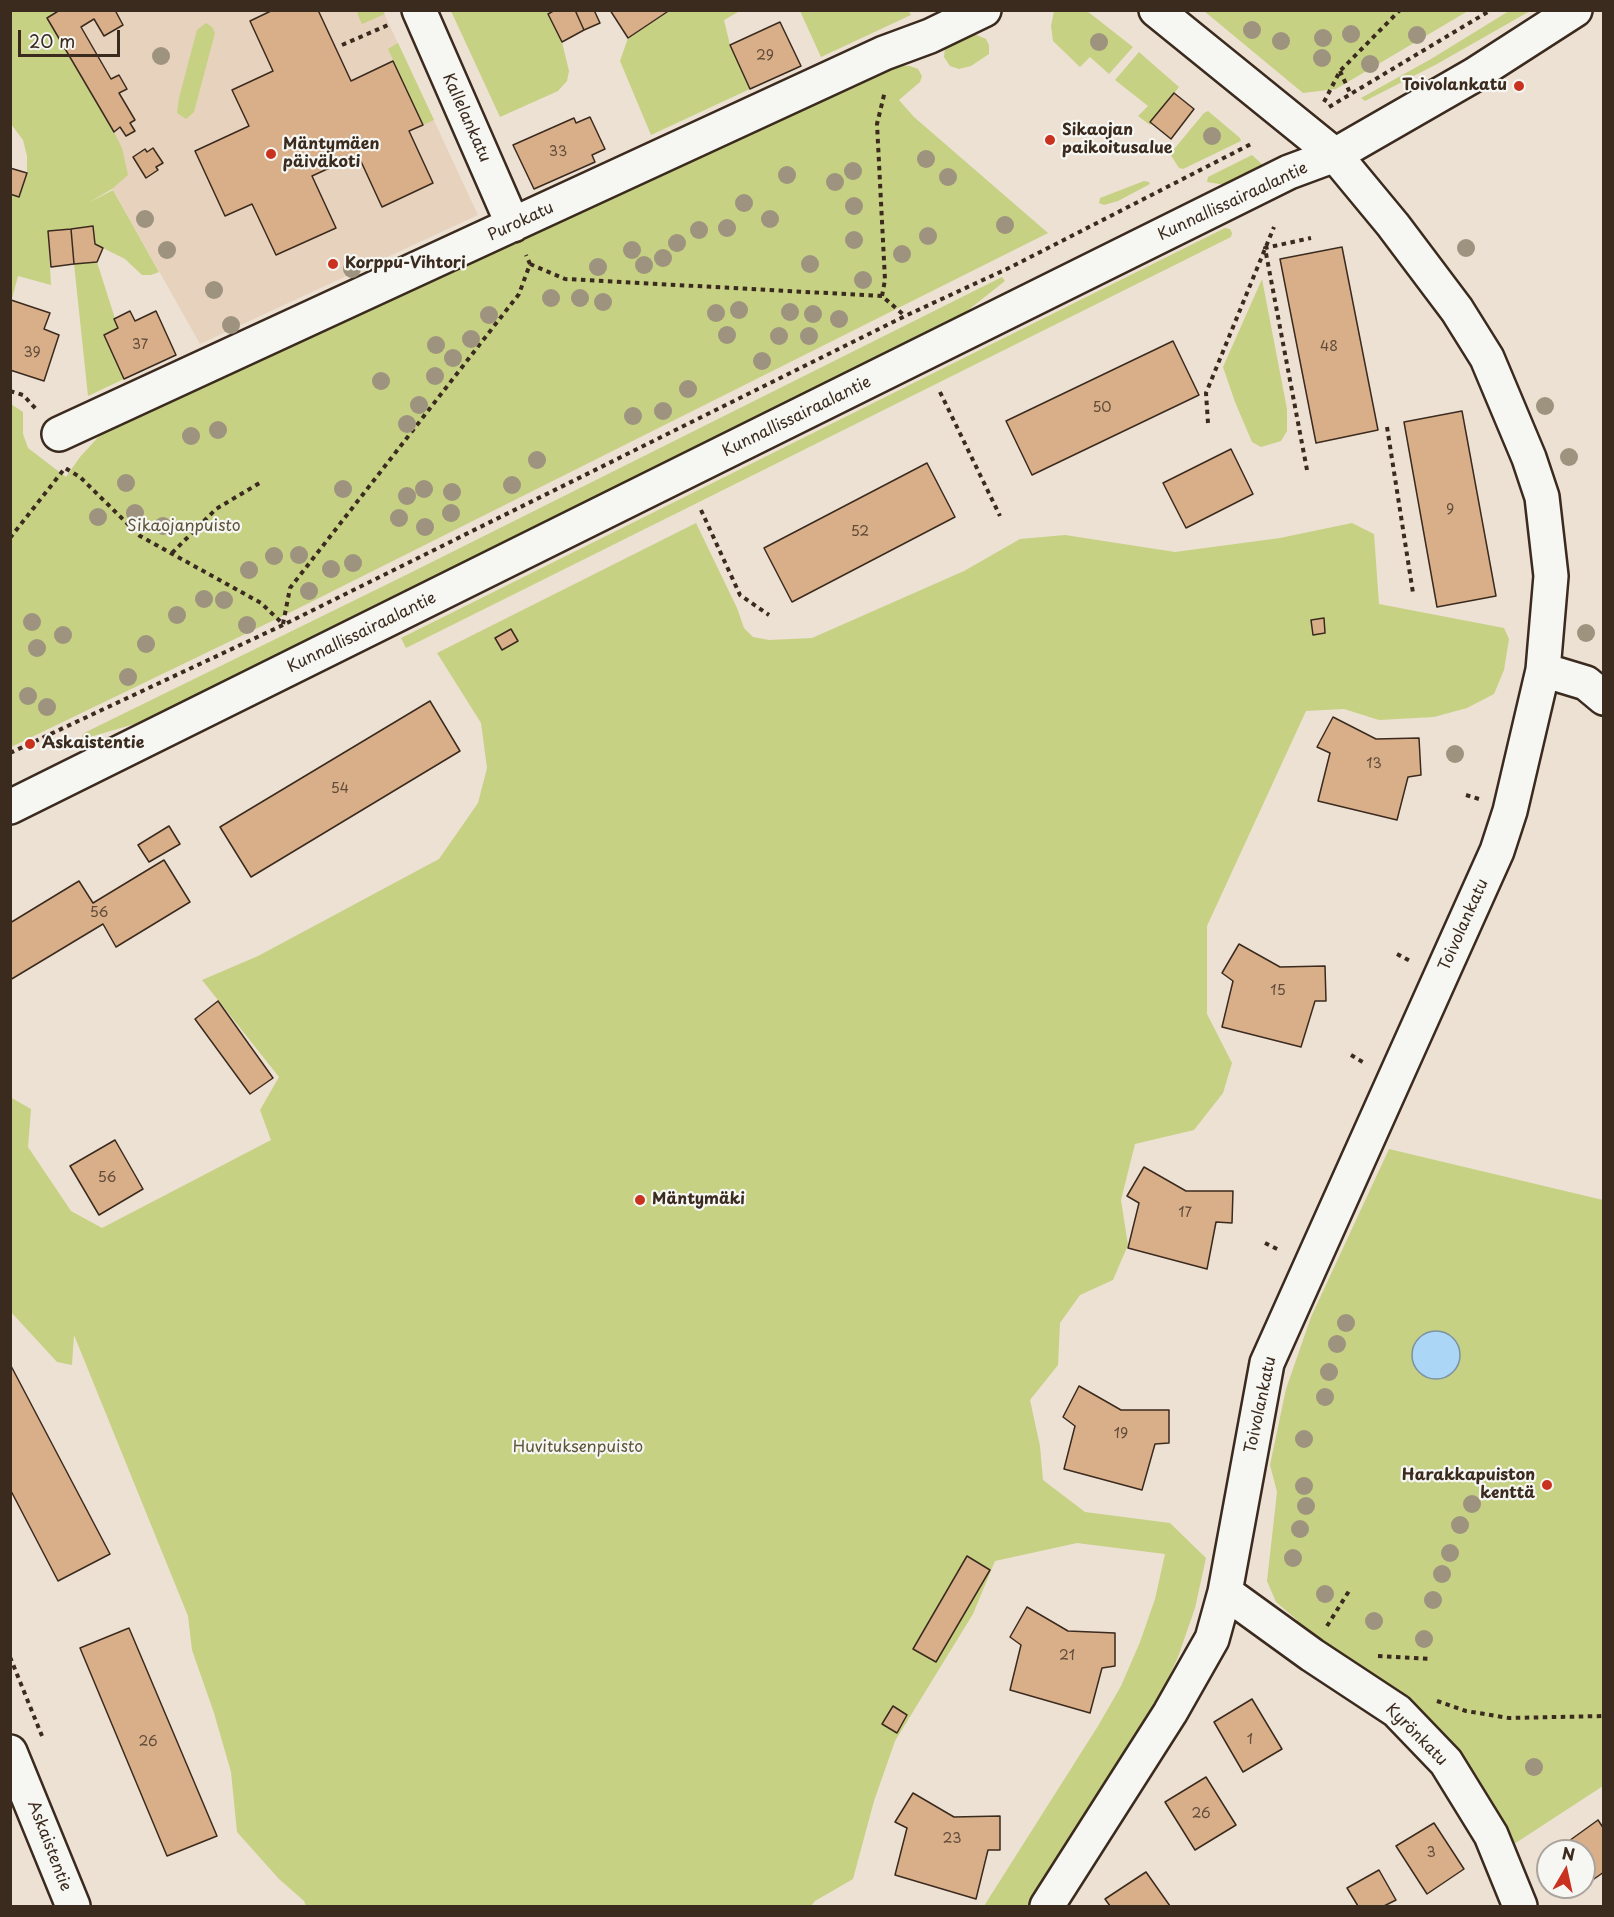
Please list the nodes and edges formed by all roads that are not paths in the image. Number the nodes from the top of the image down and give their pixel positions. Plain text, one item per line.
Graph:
1 (984, 10) edge
2 (1156, 10) edge
3 (1575, 10) edge
4 (407, 16) edge
5 (1335, 155) junction
6 (513, 225) junction
7 (59, 434) dead end
8 (1543, 669) junction
9 (1604, 698) edge
10 (10, 807) edge
11 (1225, 1592) junction
12 (10, 1752) edge
13 (1507, 1898) edge
14 (73, 1906) edge
15 (1047, 1906) edge

1 - 6 street, Purokatu
2 - 5 street, Toivolankatu
3 - 5 street, Kunnallissairaalantie
4 - 6 street, Kallelankatu
5 - 8 street, Toivolankatu
5 - 10 street, Kunnallissairaalantie
6 - 7 street, Purokatu
8 - 9 street
8 - 11 street, Toivolankatu
11 - 13 street, Kyrönkatu
11 - 15 street, Toivolankatu
12 - 14 street, Askaistentie

